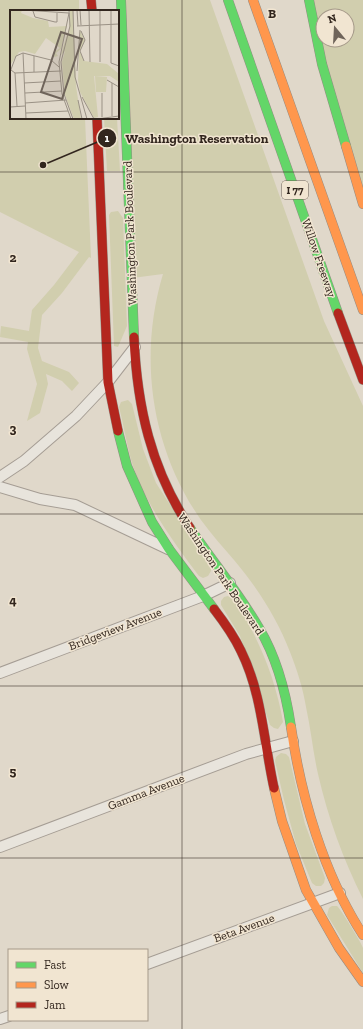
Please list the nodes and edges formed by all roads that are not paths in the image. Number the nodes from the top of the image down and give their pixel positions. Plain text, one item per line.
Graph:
1 (91, 0) edge
2 (121, 0) edge
3 (228, 0) edge
4 (253, 0) edge
5 (309, 0) edge
6 (92, 10) edge
7 (97, 119) edge
8 (363, 204) edge
9 (363, 310) edge
10 (135, 347) junction
11 (363, 380) edge
12 (108, 382) junction
13 (0, 477) edge
14 (0, 487) edge
15 (170, 549) junction
16 (230, 583) junction
17 (204, 596) junction
18 (0, 673) edge
19 (293, 741) junction
20 (266, 748) junction
21 (0, 847) edge
22 (340, 893) junction
23 (313, 903) junction
24 (363, 935) edge
25 (148, 964) edge
26 (363, 982) edge

1 - 6 main road
2 - 10 main road, Washington Park Boulevard
3 - 11 main road, Willow Freeway / I 77
4 - 9 main road, Willow Freeway / I 77
5 - 8 main road
7 - 12 main road, Washington Park Boulevard
10 - 12 street
10 - 16 main road, Washington Park Boulevard
12 - 13 street
12 - 15 main road, Washington Park Boulevard
14 - 15 street, Washington Park Boulevard
15 - 17 main road, Washington Park Boulevard
16 - 17 street, Bridgeview Avenue
16 - 19 main road, Washington Park Boulevard
17 - 18 street, Bridgeview Avenue
17 - 20 main road, Washington Park Boulevard
19 - 20 street, Gamma Avenue
19 - 22 main road, Washington Park Boulevard
20 - 21 street, Gamma Avenue
20 - 23 main road, Washington Park Boulevard
22 - 23 street, Beta Avenue
22 - 24 main road, Washington Park Boulevard
23 - 25 street, Beta Avenue
23 - 26 main road, Washington Park Boulevard

